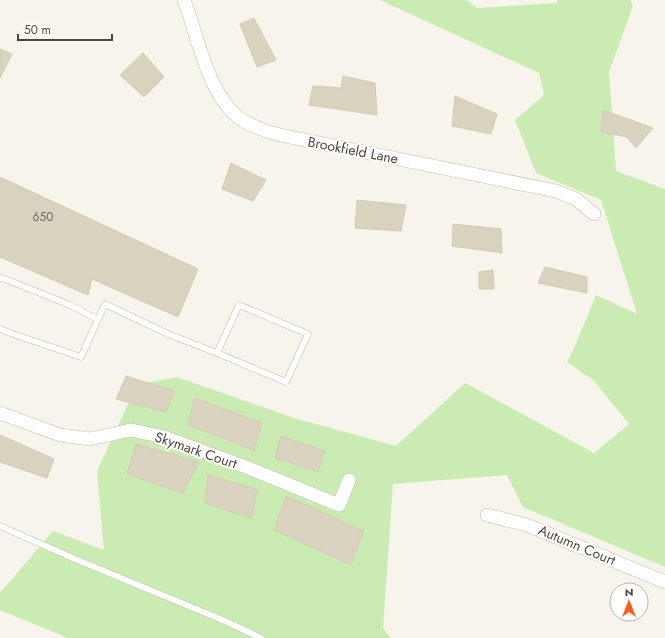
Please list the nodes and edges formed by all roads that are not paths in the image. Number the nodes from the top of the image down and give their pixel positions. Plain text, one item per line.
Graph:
1 (184, 0) edge
2 (594, 214) dead end
3 (0, 278) edge
4 (97, 319) junction
5 (0, 329) edge
6 (217, 353) junction
7 (0, 413) edge
8 (349, 480) dead end
9 (487, 514) dead end
10 (0, 526) edge
11 (665, 582) edge
12 (261, 638) edge

1 - 2 street, Brookfield Lane
3 - 4 lane
4 - 5 lane
4 - 6 lane
6 - 6 lane
7 - 8 street, Skymark Court
9 - 11 street, Autumn Court
10 - 12 lane

